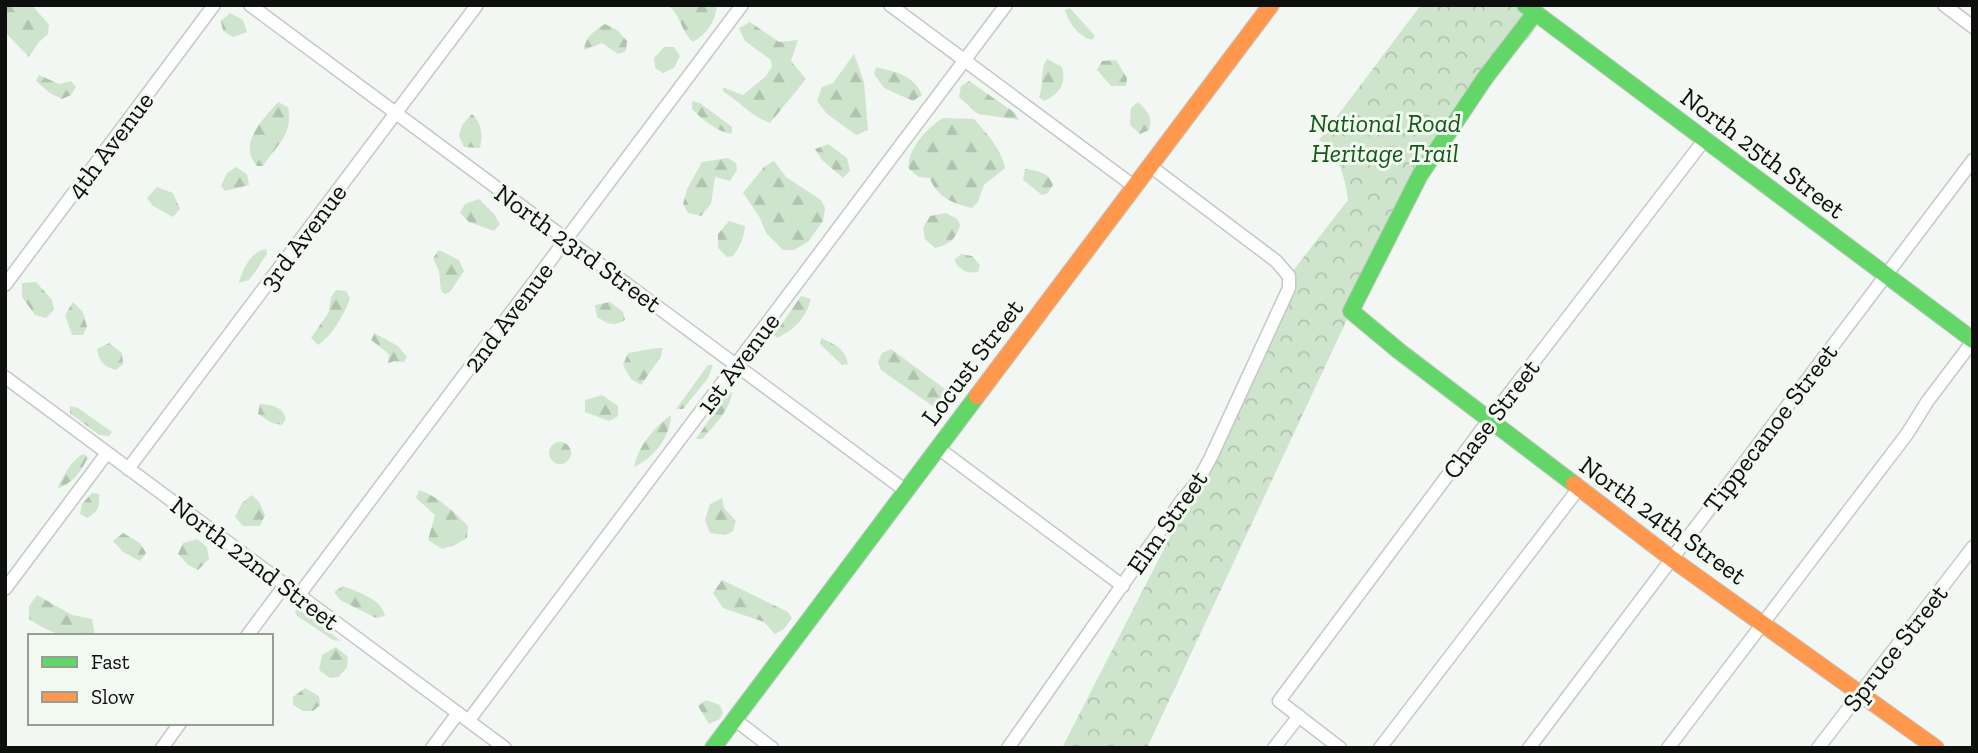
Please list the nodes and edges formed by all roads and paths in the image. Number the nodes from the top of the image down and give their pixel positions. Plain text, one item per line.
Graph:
1 (215, 5) edge
2 (250, 5) edge
3 (477, 5) edge
4 (742, 5) edge
5 (890, 5) edge
6 (1006, 5) edge
7 (1271, 5) edge
8 (1944, 5) edge
9 (1530, 9) edge
10 (1973, 27) edge
11 (965, 61) junction
12 (396, 114) junction
13 (1705, 139) junction
14 (1973, 160) edge
15 (1150, 166) junction
16 (1135, 187) junction
17 (566, 239) junction
18 (1885, 276) junction
19 (5, 285) edge
20 (1973, 340) edge
21 (736, 365) junction
22 (5, 377) edge
23 (1489, 420) junction
24 (937, 448) junction
25 (107, 453) junction
26 (128, 468) junction
27 (1578, 488) junction
28 (906, 491) junction
29 (1973, 547) edge
30 (1672, 559) junction
31 (285, 585) junction
32 (1122, 586) junction
33 (5, 589) edge
34 (299, 595) junction
35 (1762, 623) junction
36 (248, 634) edge
37 (1861, 692) junction
38 (1299, 716) junction
39 (463, 717) junction
40 (734, 719) junction
41 (179, 725) edge
42 (162, 748) edge
43 (432, 748) edge
44 (505, 748) edge
45 (713, 748) edge
46 (772, 748) edge
47 (1008, 748) edge
48 (1274, 748) edge
49 (1340, 748) edge
50 (1380, 748) edge
51 (1530, 748) edge
52 (1668, 748) edge
53 (1818, 748) edge
54 (1937, 748) edge

1 - 19 street, 4th Avenue
2 - 12 street, North 23rd Street
3 - 12 street, 3rd Avenue
4 - 17 street, 2nd Avenue
5 - 11 street
6 - 11 street, 1st Avenue
7 - 15 street, Locust Street
8 - 10 street
9 - 13 street, North 25th Street
9 - 23 street, North 24th Street
11 - 16 street
11 - 21 street, 1st Avenue
12 - 17 street, North 23rd Street
12 - 26 street, 3rd Avenue
13 - 18 street, North 25th Street
13 - 23 street, Chase Street
14 - 18 street, Tippecanoe Street
15 - 16 street, Locust Street
15 - 32 street, Elm Street
16 - 24 street, Locust Street
17 - 21 street, North 23rd Street
17 - 34 street, 2nd Avenue
18 - 20 street, North 25th Street
18 - 30 street, Tippecanoe Street
20 - 35 street
21 - 28 street, North 23rd Street
21 - 39 street, 1st Avenue
22 - 25 street, North 22nd Street
23 - 27 street, North 24th Street
23 - 38 street, Chase Street
24 - 28 street, Locust Street
24 - 32 street
25 - 26 street, North 22nd Street
25 - 33 street
26 - 31 street, North 22nd Street
27 - 30 street, North 24th Street
27 - 50 street
28 - 40 street, Locust Street
29 - 37 street, Spruce Street
30 - 35 street, North 24th Street
30 - 51 street, Tippecanoe Street
31 - 34 street, North 22nd Street
31 - 36 street
32 - 47 street, Elm Street
34 - 39 street, North 22nd Street
35 - 37 street, North 24th Street
35 - 52 street
37 - 53 street, Spruce Street
37 - 54 street, North 24th Street
38 - 48 street
38 - 49 street
39 - 43 street, 1st Avenue
39 - 44 street, North 22nd Street
40 - 45 street, Locust Street
40 - 46 street
41 - 42 street

